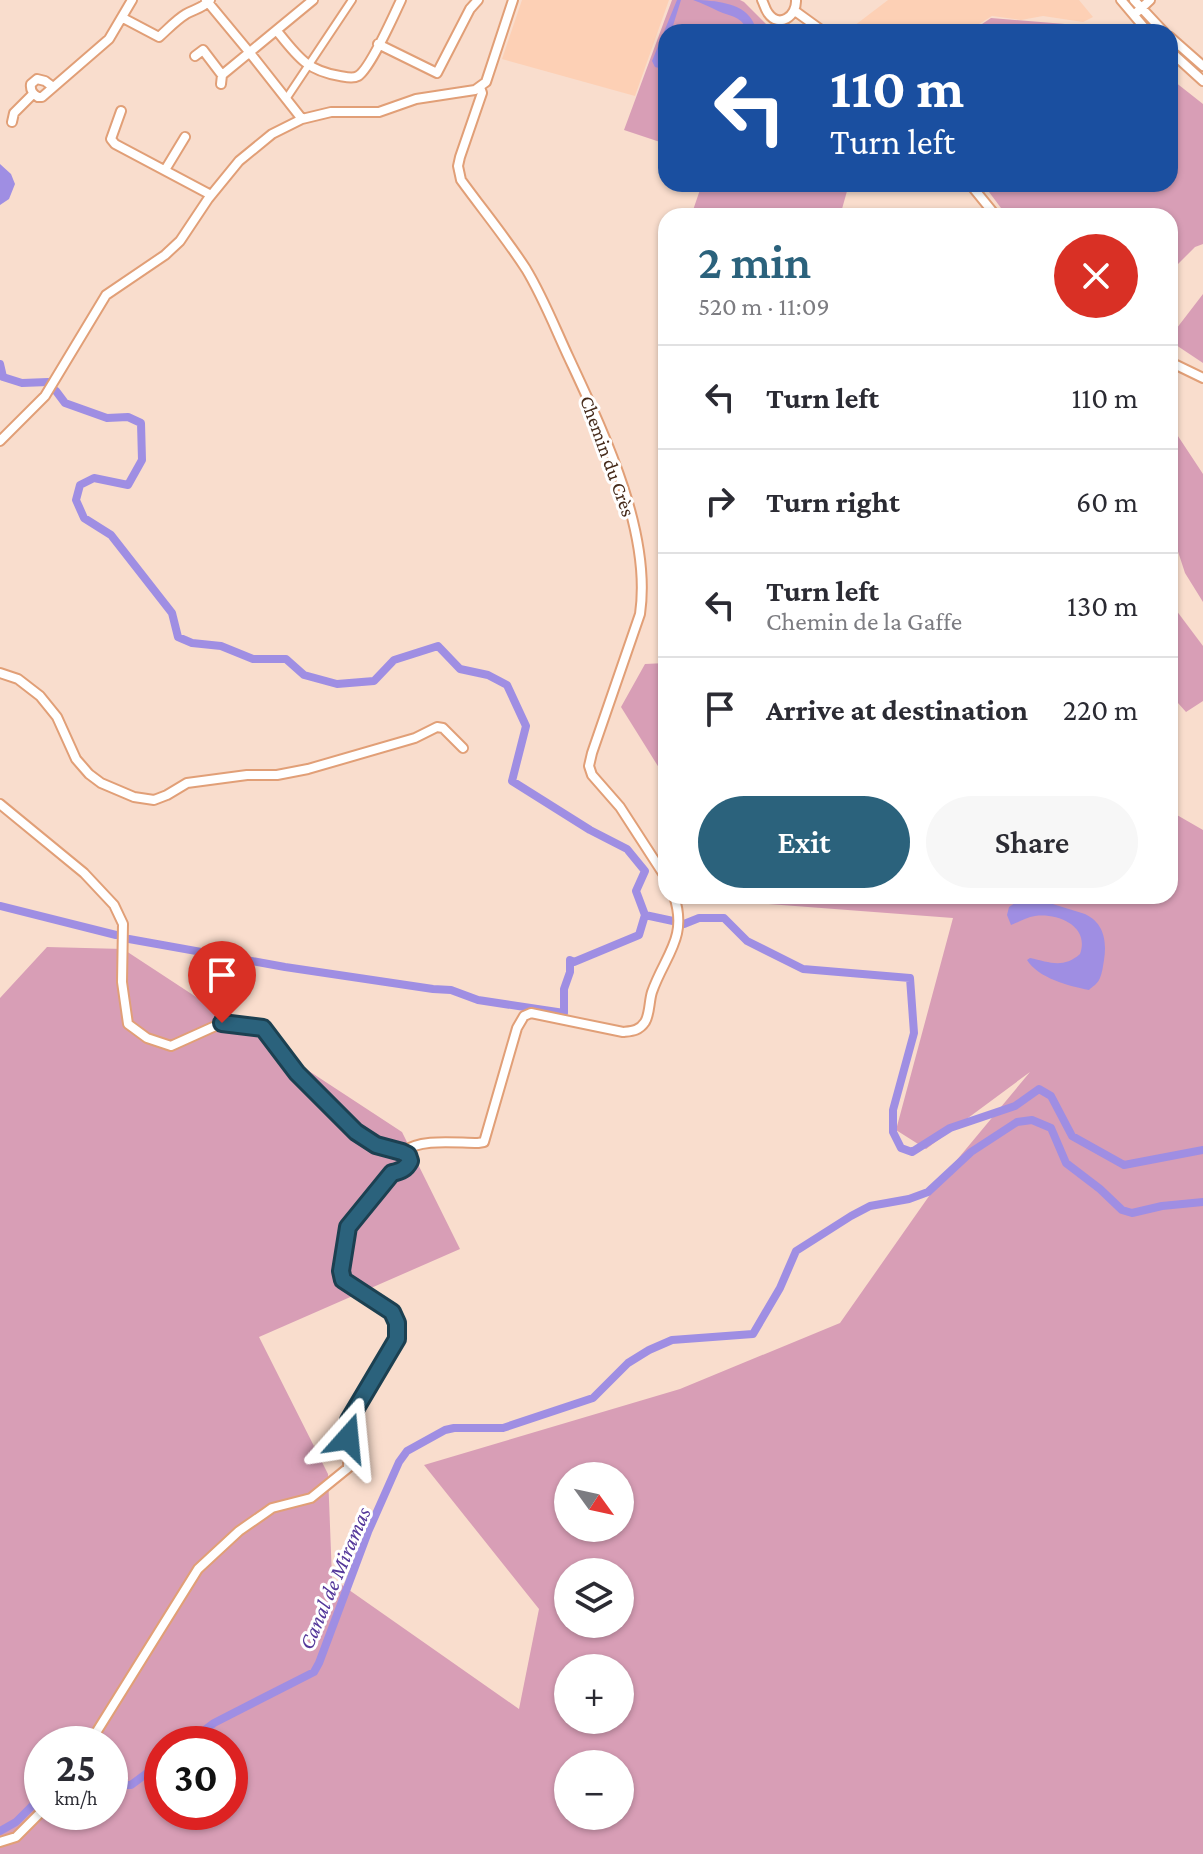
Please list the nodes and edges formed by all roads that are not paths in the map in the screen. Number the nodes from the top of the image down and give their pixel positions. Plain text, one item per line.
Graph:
1 (132, 0) edge
2 (313, 0) edge
3 (352, 0) edge
4 (401, 0) edge
5 (478, 0) edge
6 (513, 0) edge
7 (796, 0) edge
8 (1121, 0) edge
9 (1134, 0) edge
10 (1150, 0) edge
11 (208, 1) edge
12 (764, 2) edge
13 (795, 11) junction
14 (1137, 12) junction
15 (123, 18) junction
16 (813, 24) edge
17 (1144, 24) edge
18 (1153, 24) edge
19 (277, 31) junction
20 (378, 44) junction
21 (1178, 44) edge
22 (250, 53) junction
23 (195, 56) dead end
24 (1178, 58) edge
25 (309, 66) junction
26 (1203, 66) edge
27 (1203, 81) edge
28 (53, 87) junction
29 (480, 87) junction
30 (33, 94) junction
31 (286, 99) junction
32 (121, 111) dead end
33 (302, 119) junction
34 (12, 122) dead end
35 (185, 137) dead end
36 (165, 170) junction
37 (976, 192) edge
38 (211, 195) junction
39 (990, 208) edge
40 (1178, 366) edge
41 (1203, 378) edge
42 (0, 441) edge
43 (0, 673) edge
44 (463, 748) dead end
45 (0, 804) edge
46 (658, 866) edge
47 (676, 904) edge
48 (402, 1152) junction
49 (100, 1726) edge
50 (24, 1829) edge
51 (0, 1842) edge

1 - 15 street
2 - 19 street
3 - 25 street
4 - 20 street
5 - 20 street
6 - 29 street
7 - 13 street
8 - 14 street
9 - 14 street
10 - 14 street
11 - 15 street
11 - 22 street
12 - 13 street
13 - 16 street
14 - 17 street
14 - 18 street
15 - 28 street
19 - 22 street
19 - 25 street
20 - 25 street
21 - 26 street
22 - 23 street
22 - 31 street
24 - 27 street
25 - 31 street
28 - 30 street
28 - 30 street
29 - 33 street
29 - 46 street, Chemin du Crès
30 - 34 street
31 - 33 street
32 - 36 street
33 - 38 street
35 - 36 street
36 - 38 street
37 - 39 street
38 - 42 street
40 - 41 street
43 - 44 street
45 - 48 street
47 - 48 street
48 - 49 street
50 - 51 street

